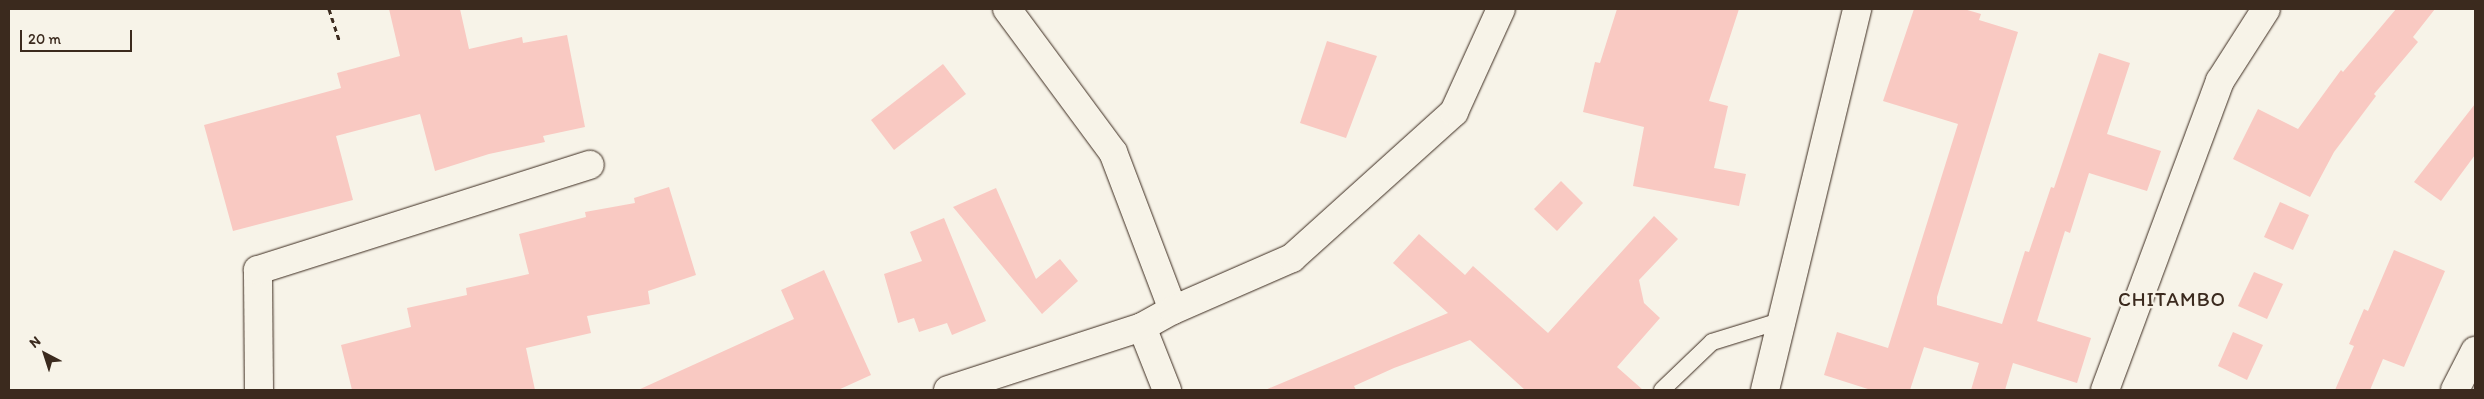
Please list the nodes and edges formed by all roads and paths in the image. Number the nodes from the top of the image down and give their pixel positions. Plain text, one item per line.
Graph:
1 (328, 9) edge
2 (1007, 9) edge
3 (1502, 9) edge
4 (1857, 9) edge
5 (2266, 9) edge
6 (340, 42) dead end
7 (590, 165) dead end
8 (1173, 310) junction
9 (1783, 320) junction
10 (1142, 327) junction
11 (2475, 350) edge
12 (259, 390) edge
13 (948, 390) edge
14 (1167, 390) edge
15 (1662, 390) edge
16 (1765, 390) edge
17 (2106, 390) edge
18 (2455, 390) edge

1 - 6 path
2 - 8 street
3 - 8 street
4 - 9 street
5 - 17 street
7 - 12 street
8 - 10 street
9 - 15 lane
9 - 16 street
10 - 13 street
10 - 14 street
11 - 18 street

